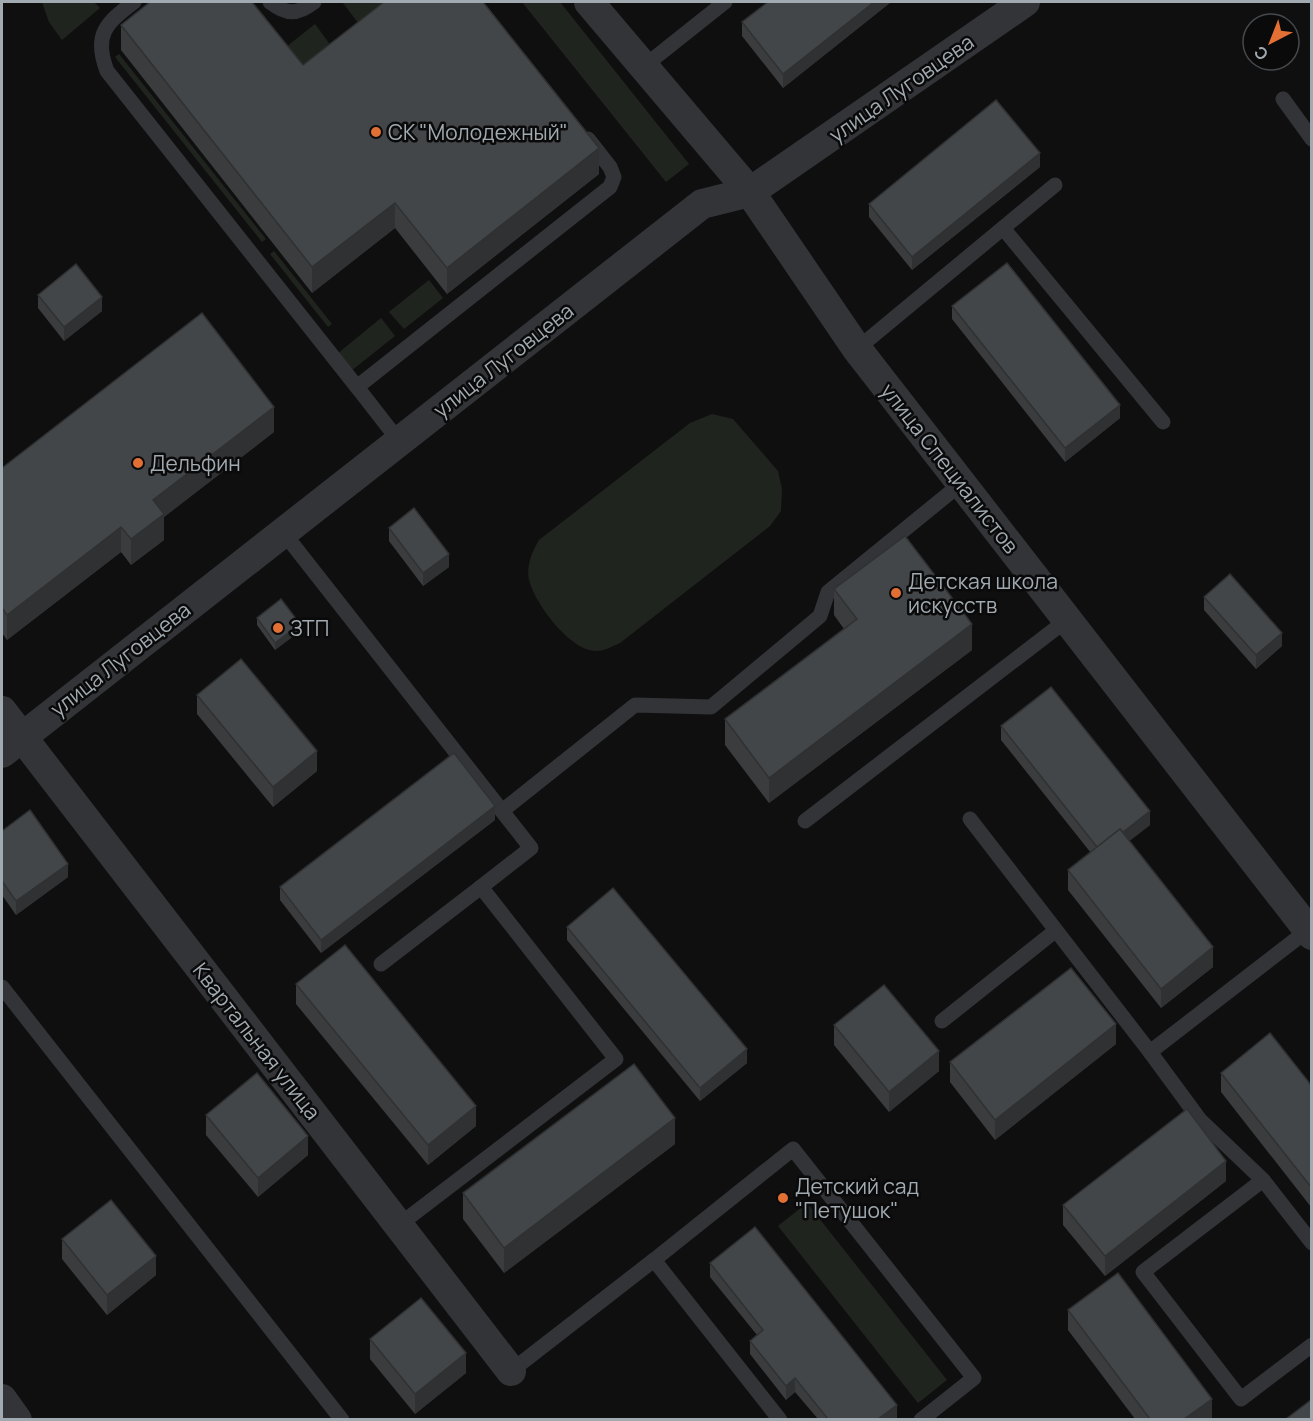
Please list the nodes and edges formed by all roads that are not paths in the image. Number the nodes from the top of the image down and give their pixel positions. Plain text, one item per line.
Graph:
1 (134, 2) edge
2 (270, 2) edge
3 (314, 2) edge
4 (589, 2) edge
5 (725, 2) edge
6 (1025, 2) edge
7 (642, 68) junction
8 (1283, 99) dead end
9 (581, 130) edge
10 (1311, 139) edge
11 (1055, 185) dead end
12 (750, 192) junction
13 (1003, 228) junction
14 (856, 349) junction
15 (357, 387) junction
16 (1163, 422) dead end
17 (399, 441) junction
18 (963, 482) junction
19 (283, 532) junction
20 (1068, 619) junction
21 (2, 711) edge
22 (12, 745) edge
23 (502, 811) junction
24 (970, 819) dead end
25 (805, 821) dead end
26 (481, 887) junction
27 (1055, 931) junction
28 (1310, 932) edge
29 (381, 963) dead end
30 (2, 987) edge
31 (942, 1021) dead end
32 (1150, 1052) junction
33 (1263, 1180) junction
34 (399, 1225) junction
35 (1311, 1243) edge
36 (654, 1260) junction
37 (1311, 1345) edge
38 (511, 1371) joint
39 (2, 1399) edge
40 (17, 1419) edge
41 (342, 1419) edge
42 (780, 1419) edge
43 (921, 1419) edge

1 - 15 lane
2 - 3 lane
4 - 7 street, улица Специалистов
5 - 7 lane
6 - 12 street, улица Луговцева
7 - 12 street, улица Специалистов
8 - 10 lane
9 - 15 lane
11 - 13 lane
12 - 14 street, улица Специалистов
12 - 17 street, улица Луговцева
13 - 14 lane
13 - 16 lane
14 - 18 street, улица Специалистов
15 - 17 lane
17 - 19 street, улица Луговцева
18 - 20 street, улица Специалистов
18 - 23 lane
19 - 22 street, улица Луговцева
19 - 23 lane
20 - 25 lane
20 - 28 street, улица Специалистов
21 - 22 street, Квартальная улица
22 - 34 street, Квартальная улица
23 - 26 lane
24 - 27 lane
26 - 29 lane
26 - 34 lane
27 - 31 lane
27 - 32 lane
28 - 32 lane
30 - 41 lane
32 - 33 lane
33 - 35 lane
33 - 37 lane
34 - 38 street, Квартальная улица
36 - 38 lane
36 - 42 lane
36 - 43 lane
39 - 40 street

